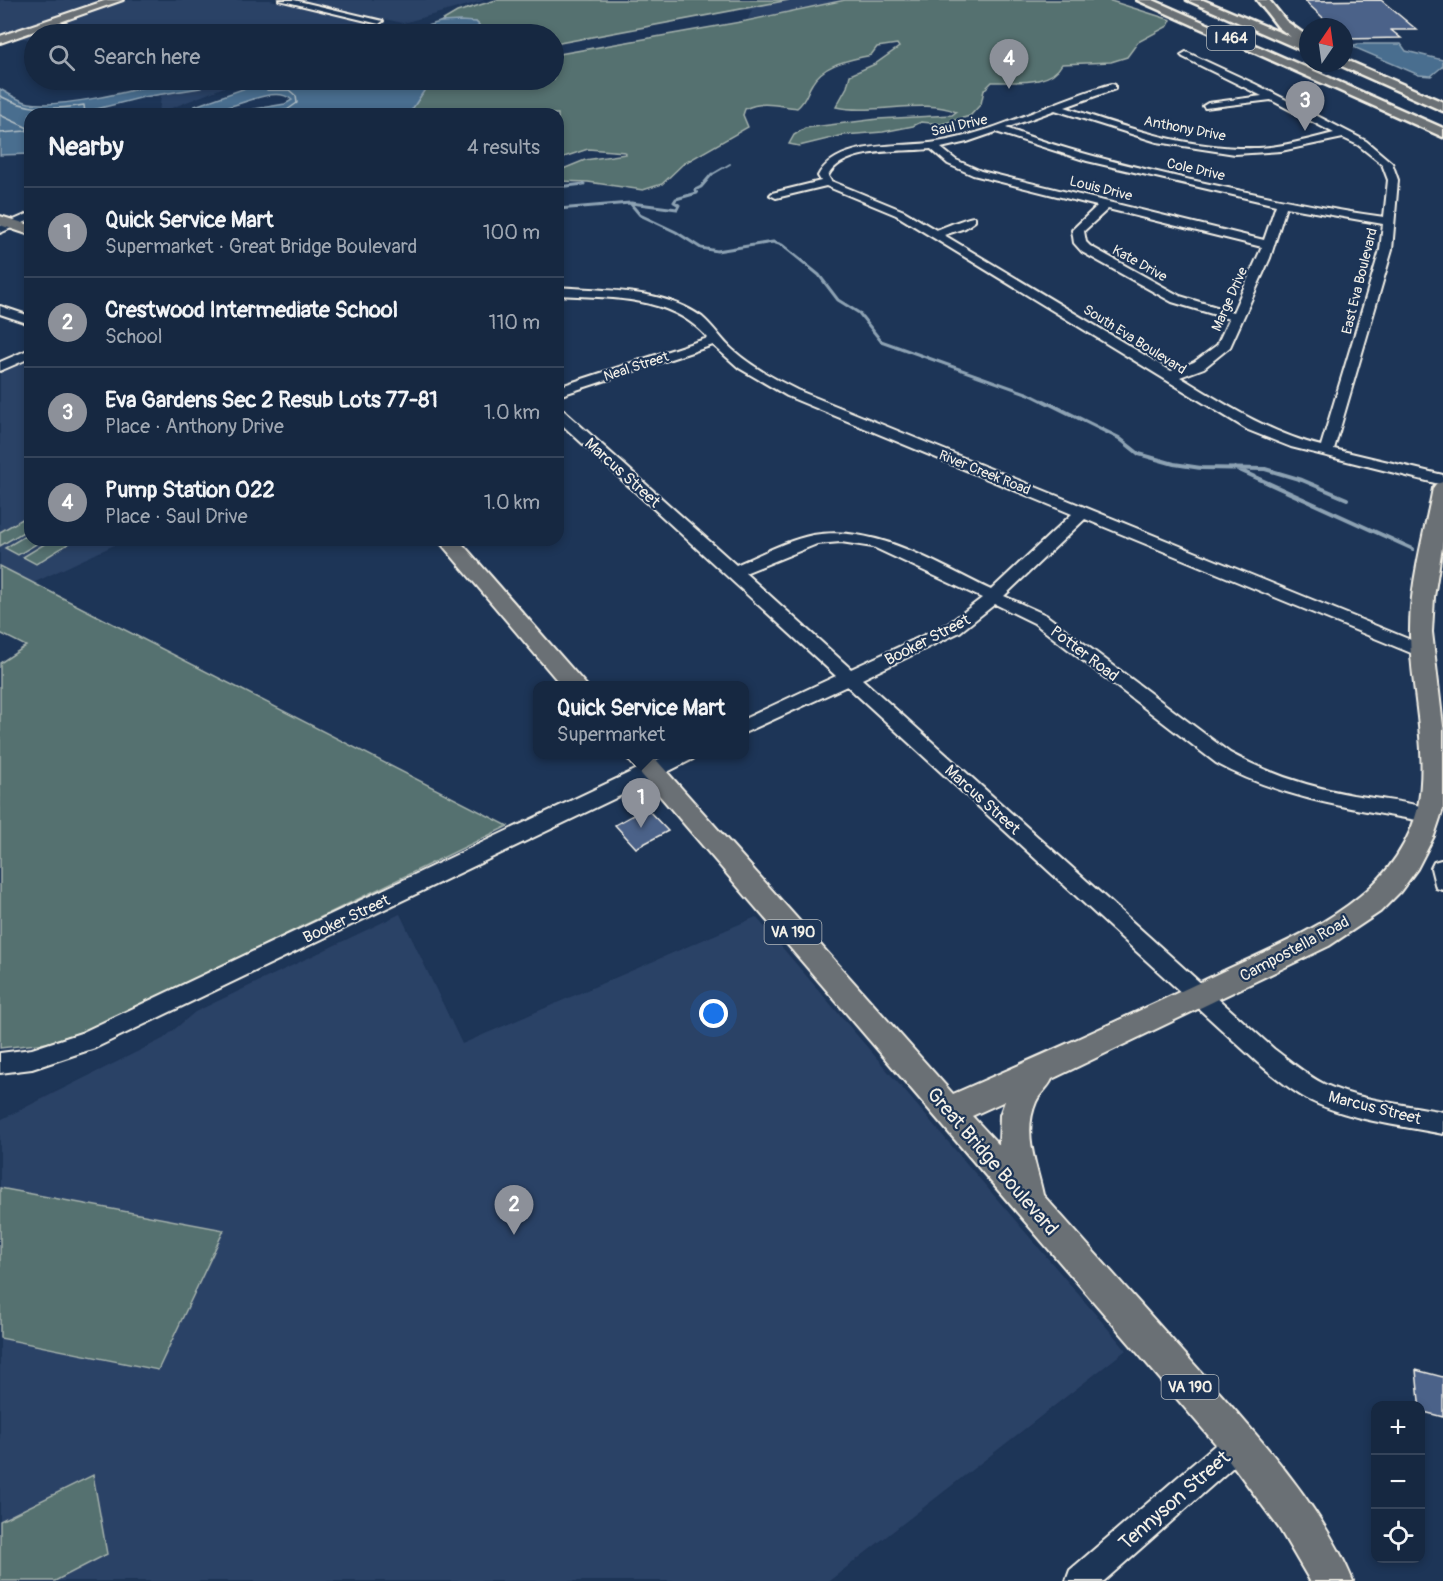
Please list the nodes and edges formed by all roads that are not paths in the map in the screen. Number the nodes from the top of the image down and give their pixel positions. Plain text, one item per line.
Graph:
1 (118, 0) edge
2 (284, 0) edge
3 (1143, 0) edge
4 (1193, 0) edge
5 (1263, 0) edge
6 (1130, 3) dead end
7 (380, 21) dead end
8 (47, 24) edge
9 (24, 32) edge
10 (1299, 36) edge
11 (0, 40) edge
12 (1299, 45) edge
13 (1186, 55) dead end
14 (1353, 68) edge
15 (1320, 77) junction
16 (1112, 87) dead end
17 (1274, 97) junction
18 (1208, 106) dead end
19 (1443, 107) edge
20 (1058, 108) junction
21 (999, 129) junction
22 (1443, 133) edge
23 (1345, 134) junction
24 (933, 146) junction
25 (1262, 150) junction
26 (1280, 159) dead end
27 (827, 183) junction
28 (776, 195) dead end
29 (1282, 204) junction
30 (1105, 205) junction
31 (24, 218) edge
32 (971, 219) dead end
33 (1390, 220) junction
34 (4, 225) edge
35 (24, 229) edge
36 (934, 234) junction
37 (1269, 245) junction
38 (564, 292) edge
39 (0, 310) edge
40 (24, 318) edge
41 (1238, 318) junction
42 (715, 340) junction
43 (24, 356) edge
44 (0, 367) edge
45 (1169, 377) junction
46 (564, 390) edge
47 (564, 418) edge
48 (1326, 452) junction
49 (1443, 480) edge
50 (1443, 488) edge
51 (1083, 512) junction
52 (453, 546) edge
53 (733, 572) junction
54 (994, 596) junction
55 (1422, 651) junction
56 (849, 678) junction
57 (572, 681) edge
58 (749, 725) edge
59 (662, 759) edge
60 (643, 763) edge
61 (1428, 815) junction
62 (1200, 996) junction
63 (0, 1063) edge
64 (1044, 1068) junction
65 (949, 1111) junction
66 (1443, 1123) edge
67 (1031, 1205) junction
68 (1239, 1443) junction
69 (1081, 1581) edge
70 (1333, 1581) edge

1 - 8 main road
2 - 7 street
3 - 15 highway, I 464
4 - 12 highway, I 464
5 - 10 highway
6 - 15 highway
9 - 11 main road
13 - 17 street, East Eva Boulevard
14 - 19 highway
15 - 22 highway, I 464
16 - 20 street, Saul Drive
17 - 18 street
17 - 23 street, East Eva Boulevard
20 - 21 street, Saul Drive
20 - 25 street, Anthony Drive
21 - 24 street, Saul Drive
21 - 29 street, Cole Drive
23 - 25 street, Anthony Drive
23 - 33 street, East Eva Boulevard
24 - 27 street, Saul Drive
24 - 30 street, Louis Drive
25 - 26 street
27 - 28 street
27 - 36 street, South Eva Boulevard
29 - 33 street, Cole Drive
29 - 37 street, Marge Drive
30 - 37 street, Louis Drive
30 - 41 street, Kate Drive
31 - 34 street
32 - 36 street
33 - 48 street, East Eva Boulevard
34 - 35 main road
36 - 45 street, South Eva Boulevard
37 - 41 street, Marge Drive
38 - 42 street, River Creek Road
39 - 40 street
41 - 45 street, Marge Drive
42 - 46 street, Neal Street
42 - 51 street, River Creek Road
43 - 44 street
45 - 48 street, South Eva Boulevard
47 - 53 street, Marcus Street
48 - 49 street, South Eva Boulevard
50 - 55 main road, Campostella Road
51 - 54 street, Booker Street
51 - 55 street, River Creek Road
52 - 57 main road
53 - 54 street, Potter Road
53 - 56 street, Marcus Street
54 - 56 street, Booker Street
54 - 61 street, Potter Road
55 - 61 main road, Campostella Road
56 - 58 street, Booker Street
56 - 62 street, Marcus Street
59 - 60 street, Booker Street
60 - 63 street, Booker Street
60 - 65 main road, Great Bridge Boulevard / VA 190
61 - 62 main road, Campostella Road
62 - 64 main road, Campostella Road
62 - 66 street, Marcus Street
64 - 65 main road, Campostella Road
64 - 67 main road
65 - 67 main road, Great Bridge Boulevard / VA 190
67 - 68 main road, Great Bridge Boulevard / VA 190
68 - 69 street, Tennyson Street
68 - 70 main road, Great Bridge Boulevard / VA 190

